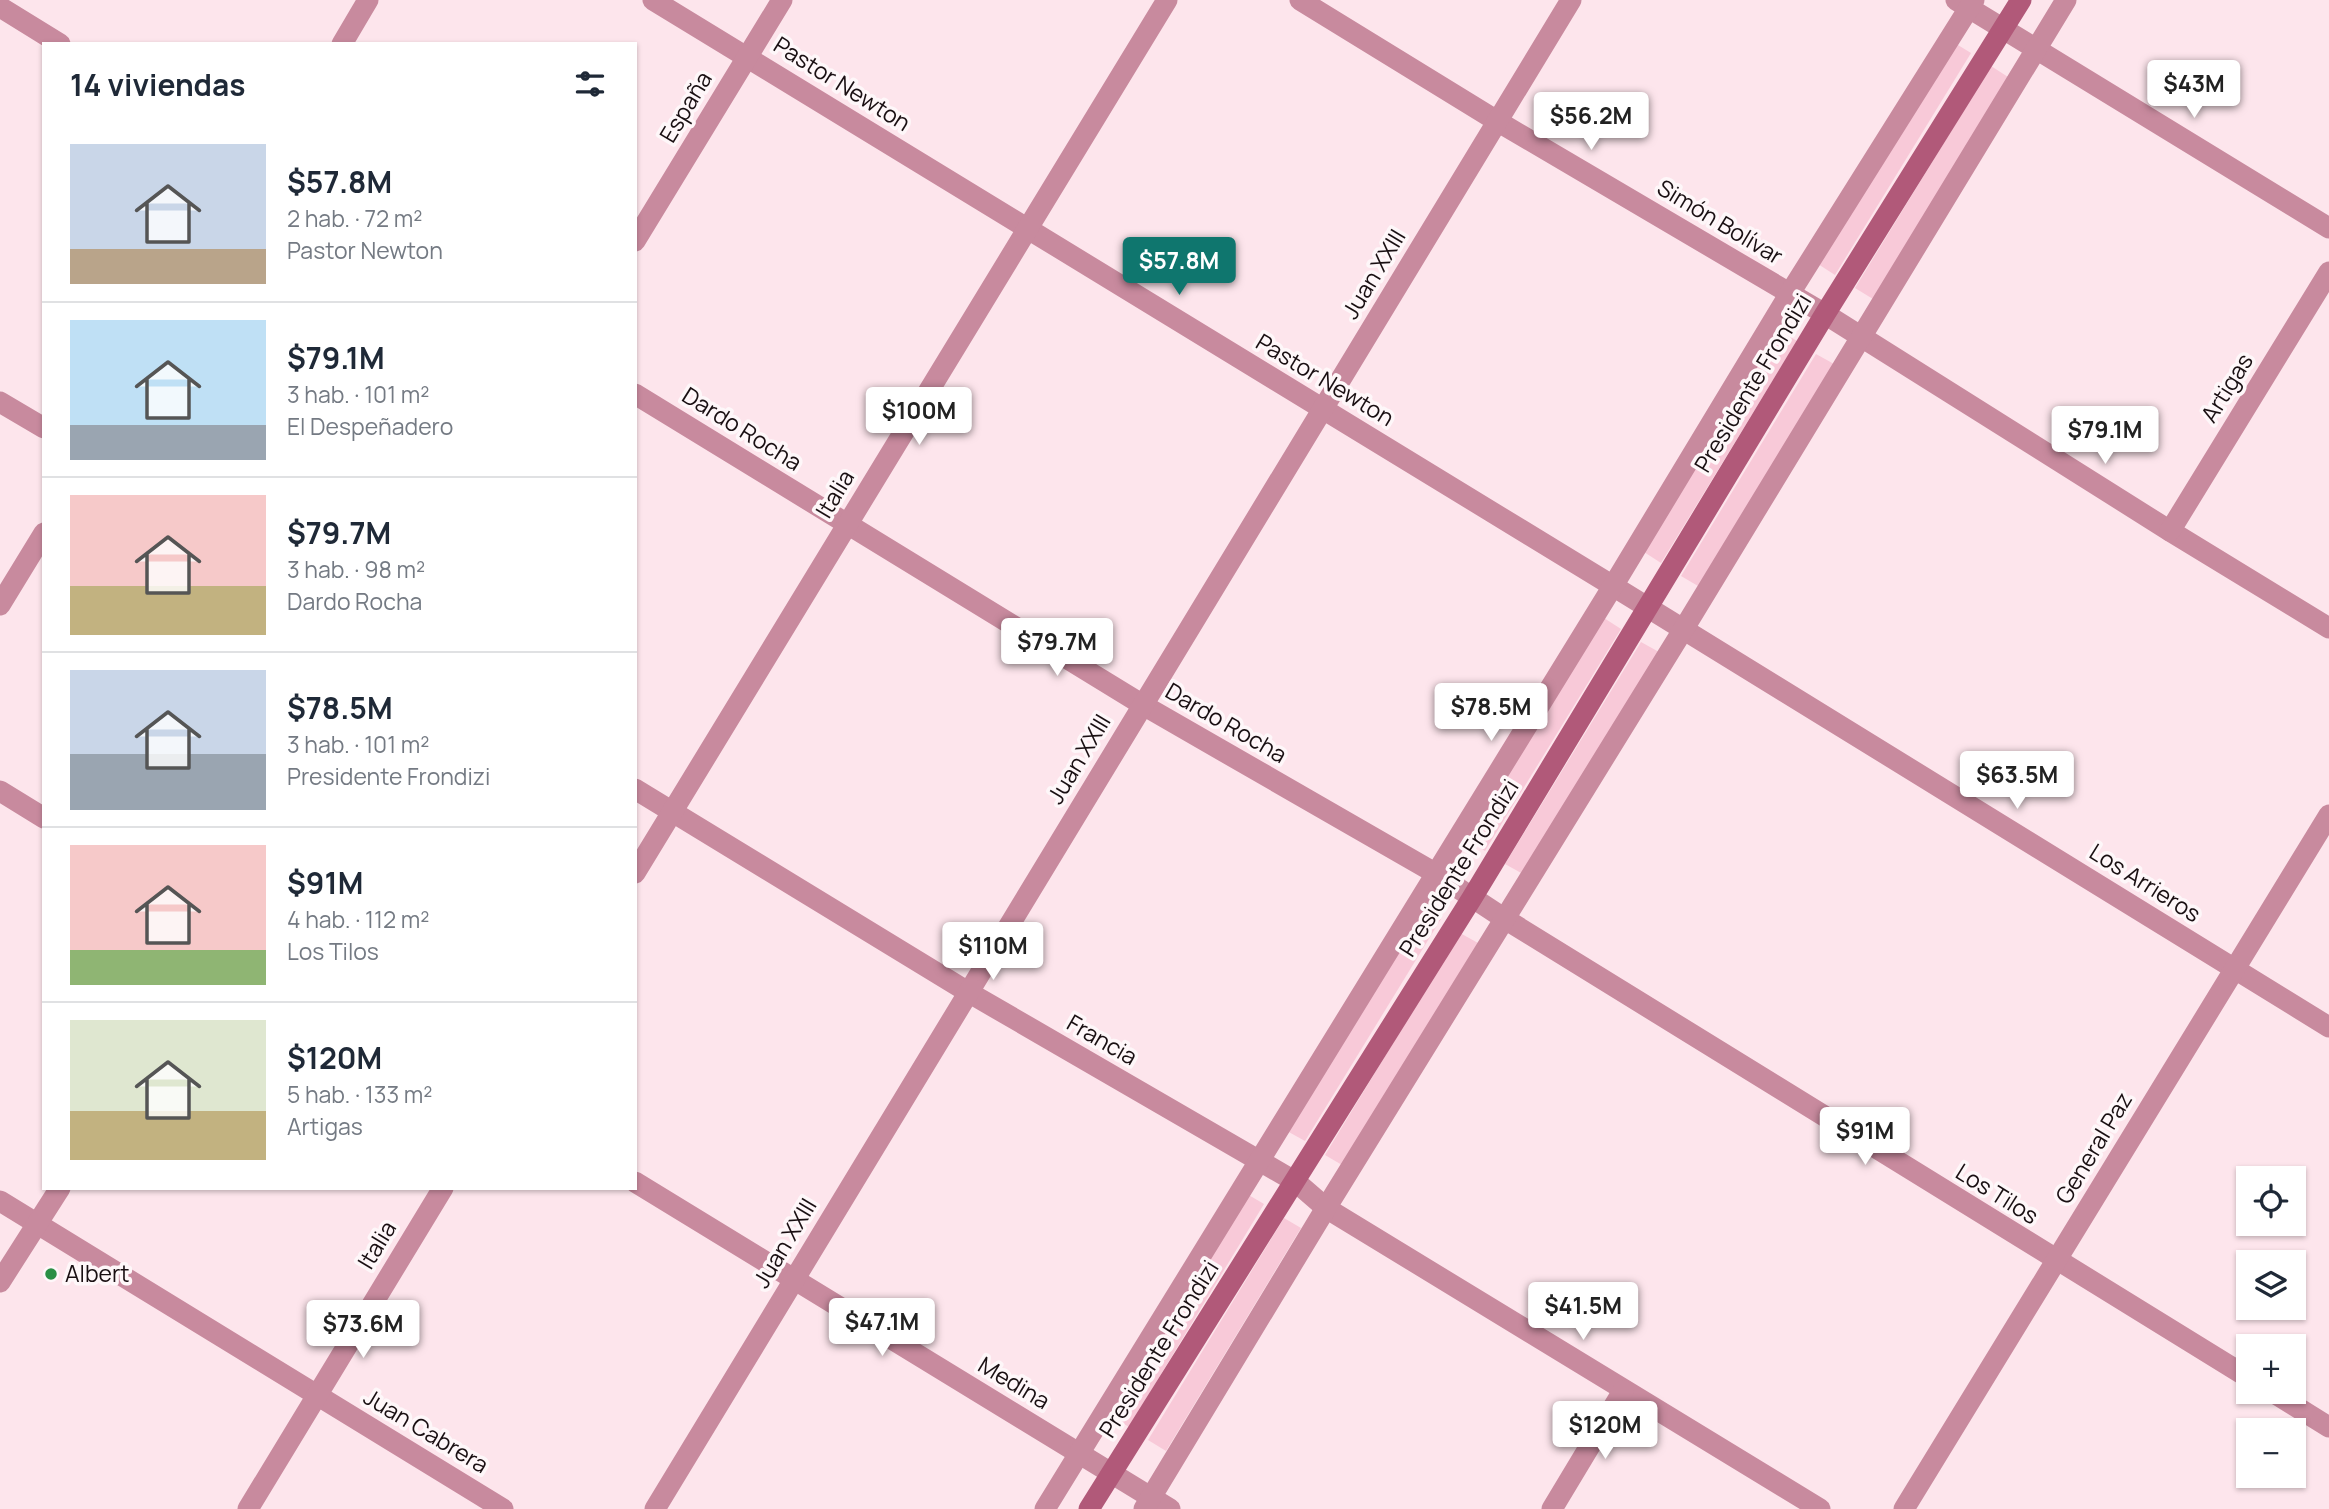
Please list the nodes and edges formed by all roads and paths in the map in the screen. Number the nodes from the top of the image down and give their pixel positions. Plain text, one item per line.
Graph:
1 (369, 0) edge
2 (653, 0) edge
3 (782, 0) edge
4 (1167, 0) edge
5 (1300, 0) edge
6 (1571, 0) edge
7 (2021, 0) edge
8 (2066, 0) edge
9 (1967, 3) edge
10 (0, 7) edge
11 (2004, 28) junction
12 (57, 42) edge
13 (343, 42) edge
14 (2037, 48) junction
15 (747, 57) junction
16 (1497, 121) junction
17 (2329, 228) edge
18 (1028, 229) junction
19 (637, 239) edge
20 (2329, 272) edge
21 (1790, 293) junction
22 (1825, 314) junction
23 (1862, 337) junction
24 (637, 395) edge
25 (0, 402) edge
26 (1322, 410) junction
27 (42, 427) edge
28 (847, 525) junction
29 (2170, 531) junction
30 (42, 536) edge
31 (1613, 586) junction
32 (0, 605) edge
33 (1649, 608) junction
34 (2329, 628) edge
35 (1683, 630) junction
36 (1143, 705) junction
37 (637, 790) edge
38 (0, 791) edge
39 (673, 811) junction
40 (2329, 815) edge
41 (42, 817) edge
42 (637, 870) edge
43 (1435, 873) junction
44 (1472, 898) junction
45 (1505, 919) junction
46 (2235, 969) junction
47 (968, 992) junction
48 (2329, 1027) edge
49 (1258, 1161) junction
50 (1296, 1182) junction
51 (637, 1183) edge
52 (59, 1190) edge
53 (442, 1190) edge
54 (0, 1201) edge
55 (1326, 1208) junction
56 (38, 1224) junction
57 (2056, 1261) junction
58 (794, 1279) junction
59 (0, 1283) edge
60 (2236, 1370) edge
61 (1623, 1391) junction
62 (317, 1395) junction
63 (2292, 1404) edge
64 (2329, 1427) edge
65 (1079, 1454) junction
66 (1111, 1472) junction
67 (1148, 1503) edge
68 (248, 1509) edge
69 (503, 1509) edge
70 (654, 1509) edge
71 (1045, 1509) edge
72 (1089, 1509) edge
73 (1170, 1509) edge
74 (1552, 1509) edge
75 (1820, 1509) edge
76 (1904, 1509) edge

1 - 13 street
2 - 15 street, Pastor Newton
3 - 15 street, España
4 - 18 street, Italia
5 - 16 street, Simón Bolívar
6 - 16 street, Juan XXIII
7 - 11 main road, Presidente Frondizi
8 - 14 street
9 - 11 street
9 - 21 street, Presidente Frondizi
10 - 12 street
11 - 14 street
11 - 22 main road, Presidente Frondizi
14 - 17 street
14 - 23 street
15 - 18 street, Pastor Newton
15 - 19 street, España
16 - 21 street, Simón Bolívar
16 - 26 street, Juan XXIII
18 - 26 street, Pastor Newton
18 - 28 street, Italia
20 - 29 street, Artigas
21 - 22 street, Simón Bolívar
21 - 31 street, Presidente Frondizi
22 - 23 street, Simón Bolívar
22 - 33 main road, Presidente Frondizi
23 - 29 street, Simón Bolívar
23 - 35 street
24 - 28 street, Dardo Rocha
25 - 27 street
26 - 31 street, Pastor Newton
26 - 36 street, Juan XXIII
28 - 36 street, Dardo Rocha
28 - 39 street, Italia
29 - 34 street, Simón Bolívar
30 - 32 street
31 - 33 street, Pastor Newton
31 - 43 street, Presidente Frondizi
33 - 35 street, Pastor Newton
33 - 44 main road, Presidente Frondizi
35 - 45 street
35 - 46 street, Los Arrieros
36 - 43 street, Dardo Rocha
36 - 47 street, Juan XXIII
37 - 39 street, Francia
38 - 41 street
39 - 42 street, Italia
39 - 47 street, Francia
40 - 46 street, General Paz
43 - 44 street, Dardo Rocha
43 - 49 street, Presidente Frondizi
44 - 45 street, Dardo Rocha
44 - 50 main road, Presidente Frondizi
45 - 55 street
45 - 57 street, Los Tilos
46 - 48 street, Los Arrieros
46 - 57 street, General Paz
47 - 49 street, Francia
47 - 58 street, Juan XXIII
49 - 50 street, Francia
49 - 65 street, Presidente Frondizi
50 - 55 street, Francia
50 - 66 main road, Presidente Frondizi
51 - 58 street, Medina
52 - 56 street
53 - 62 street, Italia
54 - 56 street, Juan Cabrera
55 - 61 street, Francia
55 - 67 street
56 - 59 street
56 - 62 street, Juan Cabrera
57 - 60 street, Los Tilos
57 - 76 street, General Paz
58 - 65 street, Medina
58 - 70 street, Juan XXIII
61 - 74 street
61 - 75 street, Francia
62 - 68 street, Italia
62 - 69 street, Juan Cabrera
63 - 64 street
65 - 66 street, Medina
65 - 71 street, Presidente Frondizi
66 - 67 street, Medina
66 - 72 main road, Presidente Frondizi
67 - 73 street, Medina

